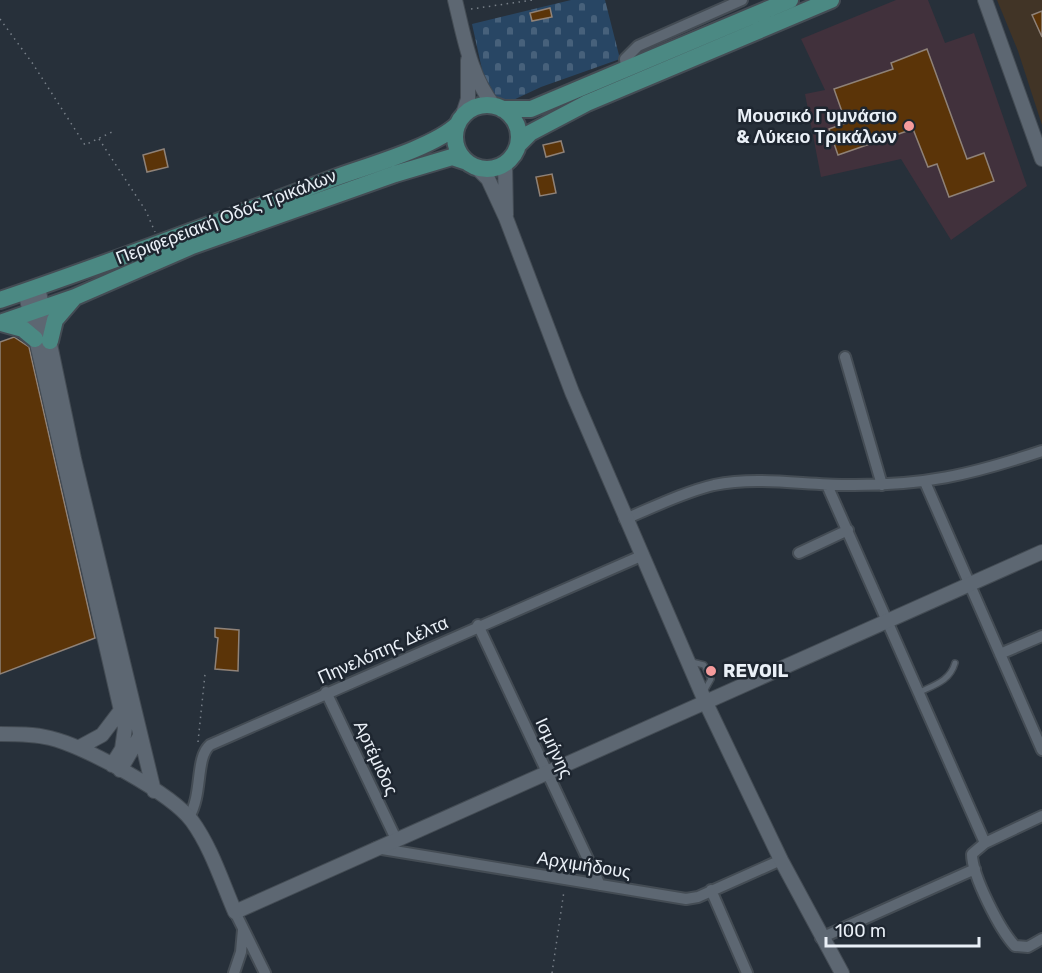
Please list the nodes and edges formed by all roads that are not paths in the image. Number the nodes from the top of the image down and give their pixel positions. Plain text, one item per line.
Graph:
1 (742, 0) edge
2 (790, 0) edge
3 (831, 0) edge
4 (985, 0) edge
5 (456, 5) edge
6 (468, 52) junction
7 (626, 68) junction
8 (498, 108) junction
9 (460, 120) junction
10 (518, 145) junction
11 (1042, 159) edge
12 (505, 163) junction
13 (471, 164) junction
14 (506, 218) junction
15 (32, 289) junction
16 (75, 297) junction
17 (0, 300) edge
18 (37, 310) junction
19 (0, 323) edge
20 (43, 340) junction
21 (845, 357) dead end
22 (1042, 451) edge
23 (925, 482) junction
24 (827, 485) junction
25 (882, 485) junction
26 (625, 519) junction
27 (848, 530) junction
28 (1042, 552) edge
29 (799, 553) dead end
30 (641, 556) junction
31 (969, 584) junction
32 (887, 621) junction
33 (478, 625) junction
34 (1042, 636) edge
35 (1000, 654) junction
36 (955, 663) dead end
37 (326, 692) junction
38 (918, 693) junction
39 (703, 697) junction
40 (121, 710) junction
41 (0, 734) edge
42 (140, 736) junction
43 (78, 748) junction
44 (1042, 750) edge
45 (116, 768) junction
46 (547, 771) junction
47 (154, 791) junction
48 (1042, 816) edge
49 (189, 818) junction
50 (396, 839) junction
51 (985, 843) junction
52 (376, 848) junction
53 (781, 860) junction
54 (975, 869) junction
55 (600, 885) junction
56 (711, 890) junction
57 (235, 912) junction
58 (243, 930) junction
59 (821, 938) junction
60 (1042, 939) edge
61 (234, 973) edge
62 (265, 973) edge
63 (747, 973) edge
64 (842, 973) edge

1 - 7 street
2 - 7 main road
3 - 10 main road
4 - 11 street
5 - 6 street
6 - 8 street
6 - 9 street
7 - 8 main road
8 - 9 main road
8 - 10 main road
9 - 13 main road
9 - 15 main road, Περιφερειακή Οδός Τρικάλων
10 - 12 main road
12 - 13 main road
12 - 14 street
13 - 14 street
13 - 16 main road, Περιφερειακή Οδός Τρικάλων
14 - 26 street
15 - 17 main road, Περιφερειακή Οδός Τρικάλων
15 - 18 street
16 - 18 main road, Περιφερειακή Οδός Τρικάλων
16 - 20 main road
18 - 19 main road, Περιφερειακή Οδός Τρικάλων
18 - 20 street
19 - 20 main road
20 - 40 street
20 - 42 street
21 - 25 street
22 - 23 street
23 - 25 street
23 - 31 street
24 - 25 street
24 - 26 street
24 - 27 street
26 - 30 street
27 - 29 street
27 - 32 street
28 - 31 street
30 - 33 street, Πηνελόπης Δέλτα
30 - 39 street
31 - 32 street
31 - 35 street
32 - 38 street
32 - 39 street
33 - 37 street, Πηνελόπης Δέλτα
33 - 46 street, Ισμήνης
34 - 35 street
35 - 44 street
36 - 38 lane
37 - 49 street, Πηνελόπης Δέλτα
37 - 50 street, Αρτέμιδος
38 - 51 street
39 - 46 street
39 - 53 street
40 - 43 street
40 - 45 street
41 - 43 street
42 - 45 street
42 - 47 street
43 - 45 street
45 - 47 street
46 - 50 street
46 - 55 street, Ισμήνης
47 - 49 street
48 - 51 street
49 - 57 street
50 - 52 street
51 - 54 street
52 - 55 street, Αρχιμήδους
52 - 57 street
53 - 56 street, Αρχιμήδους
53 - 59 street
54 - 59 street
54 - 60 street
55 - 56 street, Αρχιμήδους
56 - 63 street
57 - 58 street
58 - 61 street
58 - 62 street
59 - 64 street

